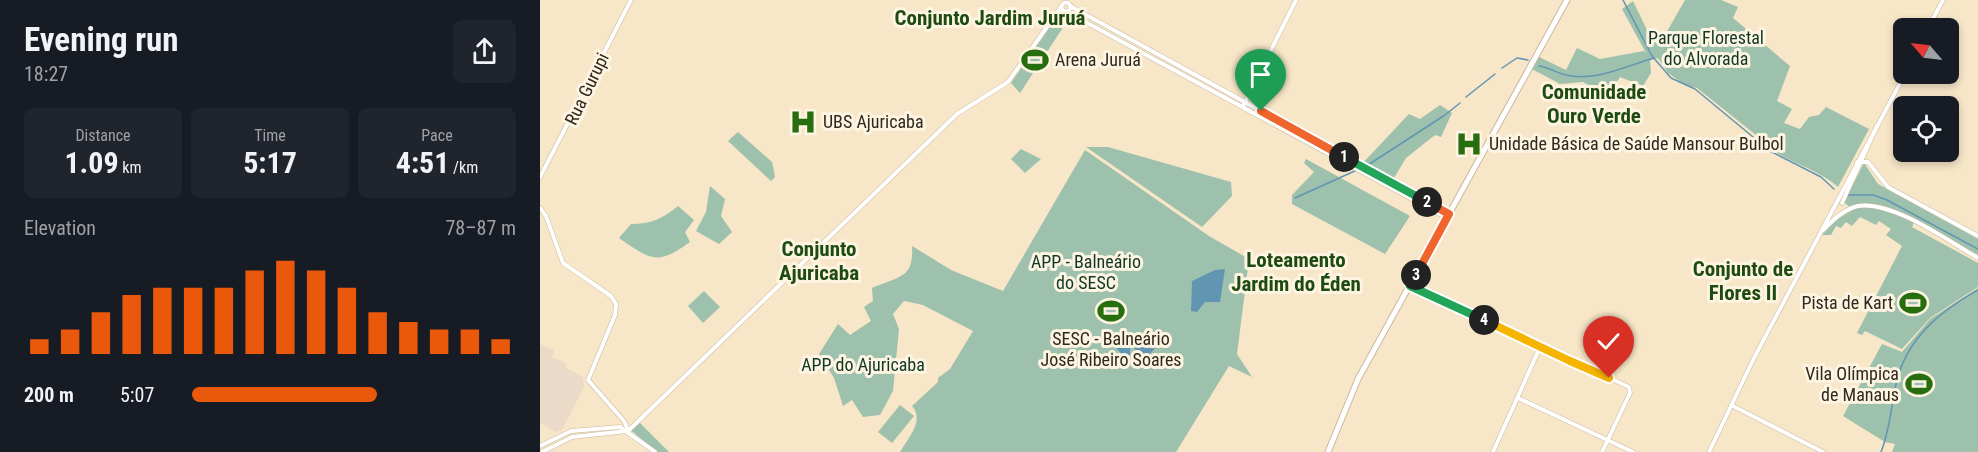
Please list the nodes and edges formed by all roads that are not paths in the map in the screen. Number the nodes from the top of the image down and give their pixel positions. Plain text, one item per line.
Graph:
1 (631, 0) edge
2 (1296, 0) edge
3 (1567, 0) edge
4 (1943, 0) edge
5 (1070, 6) junction
6 (1061, 7) junction
7 (1066, 12) junction
8 (1053, 18) junction
9 (1933, 18) edge
10 (1900, 84) edge
11 (1244, 104) junction
12 (1880, 120) junction
13 (1863, 161) junction
14 (1856, 163) junction
15 (540, 177) edge
16 (1847, 187) junction
17 (1841, 196) junction
18 (1842, 203) junction
19 (540, 208) edge
20 (1851, 209) junction
21 (1448, 216) junction
22 (1819, 235) junction
23 (1978, 236) edge
24 (1978, 258) edge
25 (1410, 286) junction
26 (1540, 347) junction
27 (1518, 398) junction
28 (1731, 405) junction
29 (628, 431) junction
30 (1608, 440) junction
31 (540, 446) edge
32 (542, 452) edge
33 (655, 452) edge
34 (1328, 452) edge
35 (1493, 452) edge
36 (1602, 452) edge
37 (1633, 452) edge
38 (1709, 452) edge
39 (1823, 452) edge

1 - 15 street, Rua Gurupi
2 - 11 street
3 - 21 main road
4 - 9 street
5 - 6 street
5 - 7 street
5 - 11 street
6 - 7 street
6 - 8 street
7 - 8 street
7 - 11 street
8 - 29 street
10 - 12 street
11 - 21 street
12 - 13 street
12 - 14 street
13 - 14 street
13 - 16 street
13 - 23 street
14 - 16 street
16 - 17 street
16 - 18 street
17 - 18 street
17 - 22 street
18 - 20 street
19 - 29 street
20 - 22 street
20 - 24 street
21 - 25 main road
22 - 28 street
25 - 26 street
25 - 34 main road
26 - 27 street
26 - 30 street
27 - 30 street
27 - 35 street
28 - 38 street
28 - 39 street
29 - 31 street
29 - 32 street
29 - 33 street
30 - 36 street
30 - 37 street

